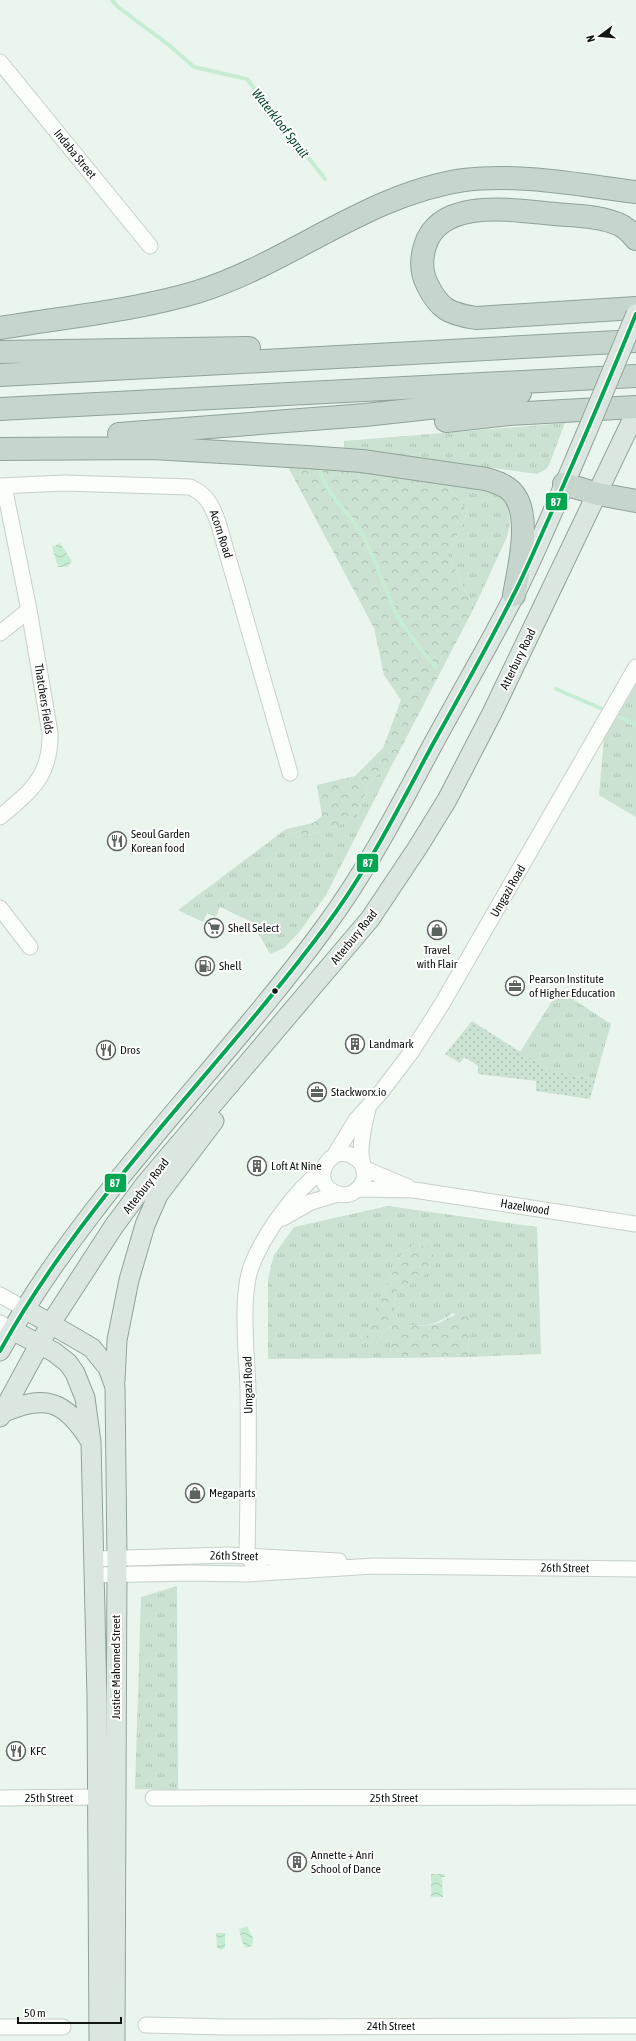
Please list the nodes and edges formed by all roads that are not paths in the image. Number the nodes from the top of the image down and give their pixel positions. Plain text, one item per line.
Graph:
1 (0, 62) edge
2 (636, 192) edge
3 (636, 239) edge
4 (150, 246) dead end
5 (636, 308) edge
6 (636, 314) edge
7 (0, 328) edge
8 (636, 341) edge
9 (0, 352) edge
10 (435, 352) junction
11 (0, 375) edge
12 (636, 376) edge
13 (572, 380) junction
14 (636, 407) edge
15 (0, 409) edge
16 (636, 412) edge
17 (182, 430) junction
18 (0, 440) edge
19 (0, 449) edge
20 (564, 484) junction
21 (2, 486) edge
22 (598, 494) junction
23 (636, 501) edge
24 (514, 594) junction
25 (29, 610) junction
26 (0, 633) edge
27 (636, 667) edge
28 (290, 773) dead end
29 (0, 817) edge
30 (0, 908) edge
31 (30, 947) dead end
32 (267, 1042) junction
33 (369, 1106) junction
34 (334, 1156) junction
35 (363, 1166) junction
36 (324, 1168) junction
37 (358, 1189) junction
38 (414, 1190) junction
39 (338, 1194) junction
40 (277, 1222) junction
41 (636, 1224) edge
42 (0, 1295) edge
43 (25, 1308) junction
44 (50, 1323) junction
45 (6, 1327) edge
46 (38, 1344) junction
47 (0, 1351) edge
48 (115, 1386) junction
49 (1, 1415) edge
50 (91, 1442) junction
51 (247, 1556) junction
52 (117, 1566) junction
53 (374, 1566) junction
54 (95, 1567) junction
55 (636, 1569) edge
56 (264, 1573) junction
57 (227, 1574) junction
58 (636, 1797) edge
59 (0, 1798) edge
60 (98, 1798) junction
61 (153, 1798) dead end
62 (146, 2025) dead end
63 (63, 2026) dead end
64 (636, 2026) edge
65 (0, 2027) edge
66 (99, 2041) edge
67 (116, 2041) edge

1 - 4 street, Indaba Street
2 - 7 highway
3 - 5 highway
6 - 20 main road, bridge
8 - 10 highway
9 - 10 highway
10 - 11 highway
12 - 13 highway
13 - 15 highway
13 - 17 highway
14 - 17 highway
16 - 22 main road, Atterbury Road
17 - 18 highway
19 - 24 highway
20 - 22 highway
20 - 24 main road
21 - 25 street, Thatchers Fields
21 - 28 street, Acorn Road
22 - 23 highway
22 - 32 main road, Atterbury Road
24 - 43 main road
25 - 26 street
25 - 29 street, Thatchers Fields
27 - 33 street, Umgazi Road
30 - 31 street
32 - 44 main road, Atterbury Road
32 - 48 main road
33 - 34 street, Umgazi Road
33 - 35 street, Umgazi Road
34 - 35 street
34 - 36 street
35 - 37 street
35 - 38 street
36 - 39 street
36 - 40 street, Umgazi Road
37 - 38 street
37 - 39 street
38 - 41 street, Hazelwood
39 - 40 street, Umgazi Road
40 - 51 street, Umgazi Road
42 - 43 street
43 - 44 main road, Justice Mahomed Street
43 - 45 main road
44 - 46 main road, Atterbury Road
44 - 48 main road, Justice Mahomed Street
45 - 46 main road, Justice Mahomed Street
45 - 47 main road
46 - 49 main road, Atterbury Road
46 - 50 main road, Justice Mahomed Street
48 - 52 main road, Justice Mahomed Street
49 - 50 main road
50 - 54 main road, Justice Mahomed Street
51 - 52 street, 26th Street
51 - 53 street, 26th Street
51 - 56 street
51 - 57 street
52 - 54 street, 26th Street
52 - 57 street, 26th Street
52 - 67 main road, Justice Mahomed Street
53 - 55 street, 26th Street
53 - 56 street, 26th Street
54 - 60 main road, Justice Mahomed Street
56 - 57 street, 26th Street
58 - 61 street, 25th Street
59 - 60 street, 25th Street
60 - 66 main road, Justice Mahomed Street
62 - 64 street, 24th Street
63 - 65 street

